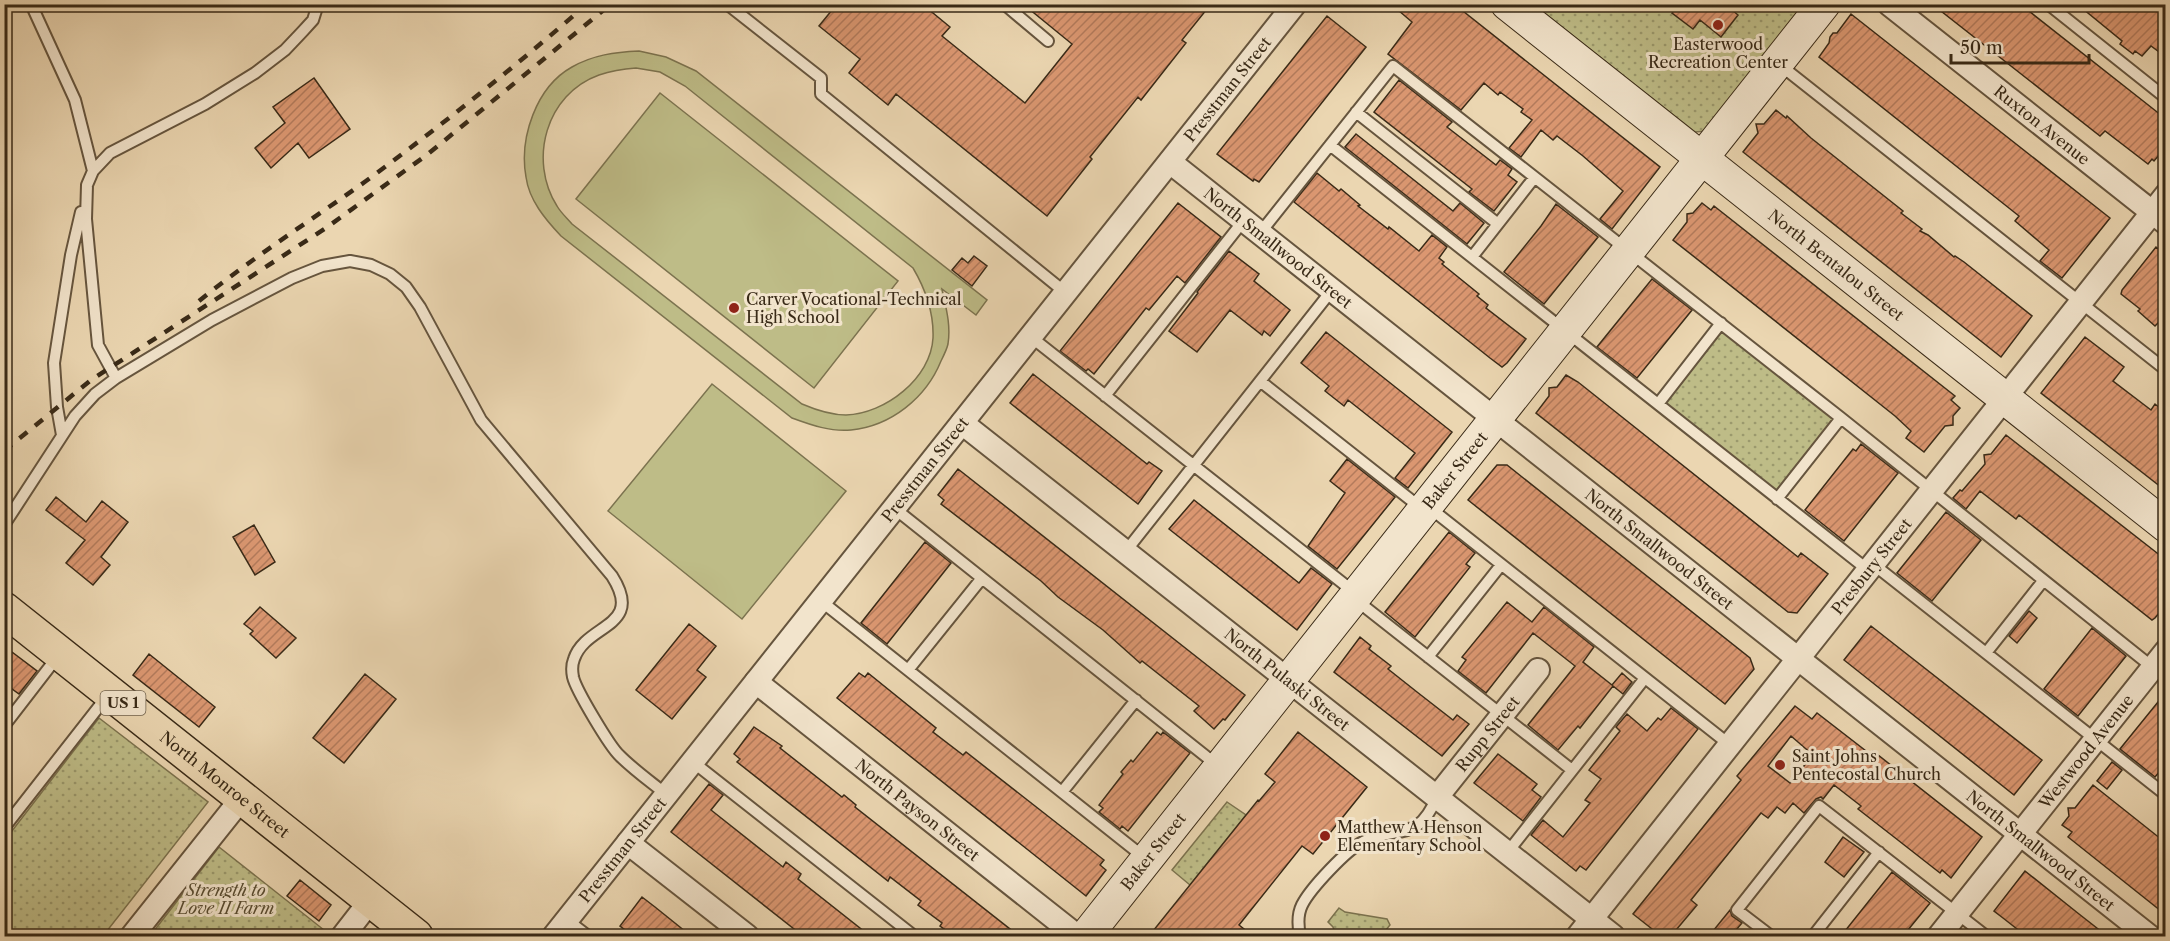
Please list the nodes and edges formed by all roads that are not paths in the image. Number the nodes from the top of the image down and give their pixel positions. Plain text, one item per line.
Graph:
1 (31, 4) edge
2 (318, 4) edge
3 (727, 4) edge
4 (1004, 4) edge
5 (1295, 4) edge
6 (1507, 4) edge
7 (1824, 4) edge
8 (1889, 4) edge
9 (2048, 4) edge
10 (1048, 41) dead end
11 (1777, 63) junction
12 (2166, 98) edge
13 (1356, 112) junction
14 (1330, 145) junction
15 (1702, 159) junction
16 (1170, 162) junction
17 (93, 171) junction
18 (1534, 178) junction
19 (87, 185) junction
20 (2166, 195) edge
21 (2158, 218) edge
22 (1498, 224) junction
23 (1252, 227) junction
24 (1629, 250) junction
25 (1472, 257) junction
26 (1332, 290) junction
27 (1066, 293) junction
28 (2080, 303) junction
29 (1721, 324) junction
30 (1565, 331) junction
31 (1031, 337) junction
32 (2166, 370) edge
33 (116, 378) junction
34 (1260, 381) junction
35 (1106, 396) junction
36 (2004, 398) junction
37 (1658, 404) junction
38 (1841, 418) junction
39 (1495, 419) junction
40 (962, 423) junction
41 (62, 435) junction
42 (1194, 465) junction
43 (1931, 491) junction
44 (1778, 499) junction
45 (894, 508) junction
46 (1425, 508) junction
47 (4, 525) edge
48 (2166, 526) edge
49 (1126, 551) junction
50 (1501, 565) junction
51 (1871, 567) junction
52 (982, 578) junction
53 (2043, 581) junction
54 (1355, 596) junction
55 (821, 601) junction
56 (4, 609) edge
57 (60, 653) junction
58 (1986, 653) junction
59 (1428, 657) junction
60 (1798, 659) junction
61 (2161, 665) edge
62 (909, 670) junction
63 (1538, 670) dead end
64 (1645, 678) junction
65 (1289, 680) junction
66 (756, 682) junction
67 (110, 693) junction
68 (1136, 700) junction
69 (1502, 716) junction
70 (4, 726) edge
71 (2095, 739) junction
72 (1730, 745) junction
73 (693, 762) junction
74 (1220, 767) junction
75 (1572, 771) junction
76 (1062, 792) junction
77 (666, 795) junction
78 (2166, 795) edge
79 (1437, 797) junction
80 (242, 798) junction
81 (4, 828) edge
82 (2020, 834) junction
83 (628, 843) junction
84 (1879, 852) junction
85 (1507, 853) junction
86 (1147, 860) junction
87 (371, 900) junction
88 (1957, 914) junction
89 (560, 928) edge
90 (1585, 928) edge
91 (132, 936) edge
92 (343, 936) edge
93 (416, 936) edge
94 (588, 936) edge
95 (747, 936) edge
96 (914, 936) edge
97 (1077, 936) edge
98 (1086, 936) edge
99 (1300, 936) edge
100 (1613, 936) edge
101 (1771, 936) edge
102 (1814, 936) edge
103 (1939, 936) edge
104 (1986, 936) edge
105 (2149, 936) edge

1 - 17 lane
2 - 17 lane
3 - 27 lane
4 - 10 lane
5 - 16 street, Presstman Street
6 - 15 street, North Bentalou Street
7 - 11 street, Baker Street
8 - 21 street, Ruxton Avenue
9 - 12 lane
11 - 15 street, Baker Street
11 - 28 lane
13 - 14 lane
13 - 18 lane
13 - 22 lane
14 - 23 lane
14 - 25 lane
15 - 24 street, Baker Street
15 - 36 street, North Bentalou Street
16 - 23 street, North Smallwood Street
16 - 27 street, Presstman Street
17 - 19 lane
18 - 22 lane
18 - 24 lane
19 - 33 lane
19 - 41 lane
20 - 21 street, Presbury Street
21 - 28 street, Presbury Street
22 - 25 lane
23 - 26 street, North Smallwood Street
23 - 35 lane
24 - 29 lane
24 - 30 street, Baker Street
25 - 30 lane
26 - 34 lane
26 - 39 street, North Smallwood Street
27 - 31 street, Presstman Street
28 - 32 lane
28 - 36 street, Presbury Street
29 - 37 lane
29 - 38 lane
30 - 37 lane
30 - 39 street, Baker Street
31 - 35 lane
31 - 40 street, Presstman Street
33 - 41 lane
33 - 77 lane
34 - 42 lane
34 - 46 lane
35 - 42 lane
36 - 43 street, Presbury Street
36 - 48 street, North Bentalou Street
37 - 44 lane
38 - 43 lane
38 - 44 lane
39 - 46 street, Baker Street
39 - 60 street, North Smallwood Street
40 - 45 street, Presstman Street
40 - 49 street, North Pulaski Street
41 - 47 lane
42 - 49 lane
42 - 54 lane
43 - 51 street, Presbury Street
43 - 53 lane
44 - 51 lane
45 - 52 lane
45 - 55 street, Presstman Street
46 - 50 lane
46 - 54 street, Baker Street
49 - 65 street, North Pulaski Street
50 - 59 lane
50 - 64 lane
51 - 58 lane
51 - 60 street, Presbury Street
52 - 62 lane
52 - 68 lane
53 - 58 lane
53 - 61 lane
54 - 59 lane
54 - 65 street, Baker Street
55 - 62 lane
55 - 66 street, Presstman Street
56 - 57 main road, North Monroe Street / US 1
57 - 67 main road, North Monroe Street / US 1
57 - 70 lane
58 - 71 lane
59 - 69 lane
60 - 72 street, Presbury Street
60 - 82 street, North Smallwood Street
61 - 71 street, Westwood Avenue
62 - 76 lane
63 - 69 street, Rupp Street
64 - 72 lane
64 - 75 lane
65 - 74 street, Baker Street
65 - 79 street, North Pulaski Street
66 - 73 street, Presstman Street
66 - 97 street, North Payson Street
67 - 80 main road, North Monroe Street / US 1
67 - 81 lane
68 - 74 lane
68 - 76 lane
69 - 75 lane
69 - 79 street, Rupp Street
71 - 78 lane
71 - 82 street, Westwood Avenue
72 - 90 street, Presbury Street
73 - 77 street, Presstman Street
73 - 96 lane
74 - 86 street, Baker Street
75 - 85 lane
76 - 86 lane
77 - 83 street, Presstman Street
79 - 85 street, North Pulaski Street
79 - 99 lane
80 - 87 main road, North Monroe Street / US 1
80 - 91 street
82 - 88 street, Westwood Avenue
82 - 105 street, North Smallwood Street
83 - 89 street, Presstman Street
83 - 95 street
84 - 88 lane
84 - 101 lane
84 - 102 lane
85 - 90 street, North Pulaski Street
86 - 98 street, Baker Street
87 - 92 street
87 - 93 main road, North Monroe Street / US 1
88 - 103 street, Westwood Avenue
88 - 104 lane
89 - 94 lane
90 - 100 street, North Pulaski Street

